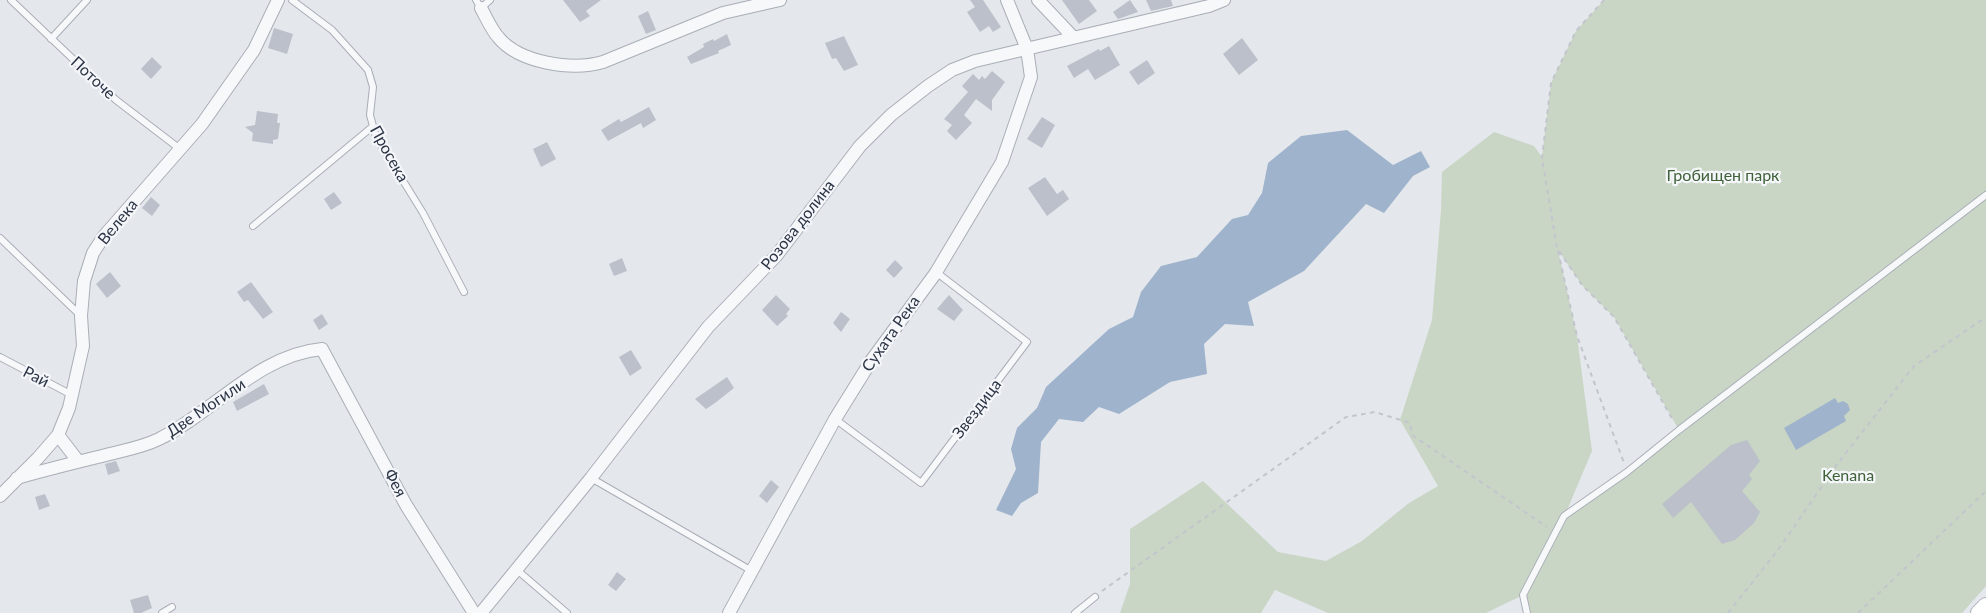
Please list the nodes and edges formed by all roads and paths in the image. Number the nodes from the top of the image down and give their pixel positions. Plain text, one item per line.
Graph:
1 (11, 0) edge
2 (87, 0) edge
3 (279, 0) edge
4 (292, 0) edge
5 (780, 0) edge
6 (1006, 0) edge
7 (1038, 0) edge
8 (1224, 0) edge
9 (1604, 0) edge
10 (483, 3) edge
11 (1211, 3) edge
12 (1073, 37) junction
13 (51, 39) junction
14 (1027, 49) junction
15 (372, 127) junction
16 (180, 149) junction
17 (1986, 195) edge
18 (253, 226) dead end
19 (0, 238) edge
20 (1557, 248) junction
21 (936, 272) junction
22 (464, 292) dead end
23 (81, 316) junction
24 (1986, 317) edge
25 (322, 349) joint
26 (0, 357) edge
27 (72, 395) junction
28 (835, 419) junction
29 (1679, 430) junction
30 (58, 435) junction
31 (78, 461) junction
32 (1627, 472) junction
33 (17, 478) junction
34 (591, 478) junction
35 (1986, 491) edge
36 (0, 496) edge
37 (1556, 532) junction
38 (516, 570) junction
39 (752, 571) junction
40 (1095, 597) joint
41 (1986, 606) edge
42 (172, 607) dead end
43 (162, 613) edge
44 (474, 613) edge
45 (481, 613) edge
46 (567, 613) edge
47 (729, 613) edge
48 (1075, 613) edge
49 (1527, 613) edge
50 (1728, 613) edge
51 (1858, 613) edge
52 (1979, 613) edge

1 - 13 lane, Поточе
2 - 13 lane
3 - 16 street, Велека
4 - 15 lane, Просека
5 - 10 street
6 - 14 street, Сухата Река
7 - 12 street
8 - 11 street, Розова долина
9 - 20 path
11 - 12 street, Розова долина
12 - 14 street, Розова долина
13 - 16 lane, Поточе
14 - 21 street, Сухата Река
14 - 34 street, Розова долина
15 - 18 lane
15 - 22 lane, Просека
16 - 23 street, Велека
17 - 29 lane
19 - 23 lane
20 - 29 path
20 - 32 path
21 - 28 street, Сухата Река
21 - 28 lane, Звездица
23 - 27 street, Велека
24 - 50 path
25 - 31 street, Две Могили
25 - 44 street, Фея
26 - 27 lane, Рай
27 - 30 street, Велека
28 - 39 street, Сухата Река
29 - 32 lane
30 - 31 street
30 - 33 street, Велека
31 - 33 street, Две Могили
32 - 37 lane
33 - 36 street, Велека
34 - 38 street, Розова долина
34 - 39 lane
35 - 51 path
37 - 40 path
37 - 49 lane
38 - 45 street, Розова долина
38 - 46 lane
39 - 47 street, Сухата Река
40 - 48 lane
41 - 52 main road
42 - 43 lane

